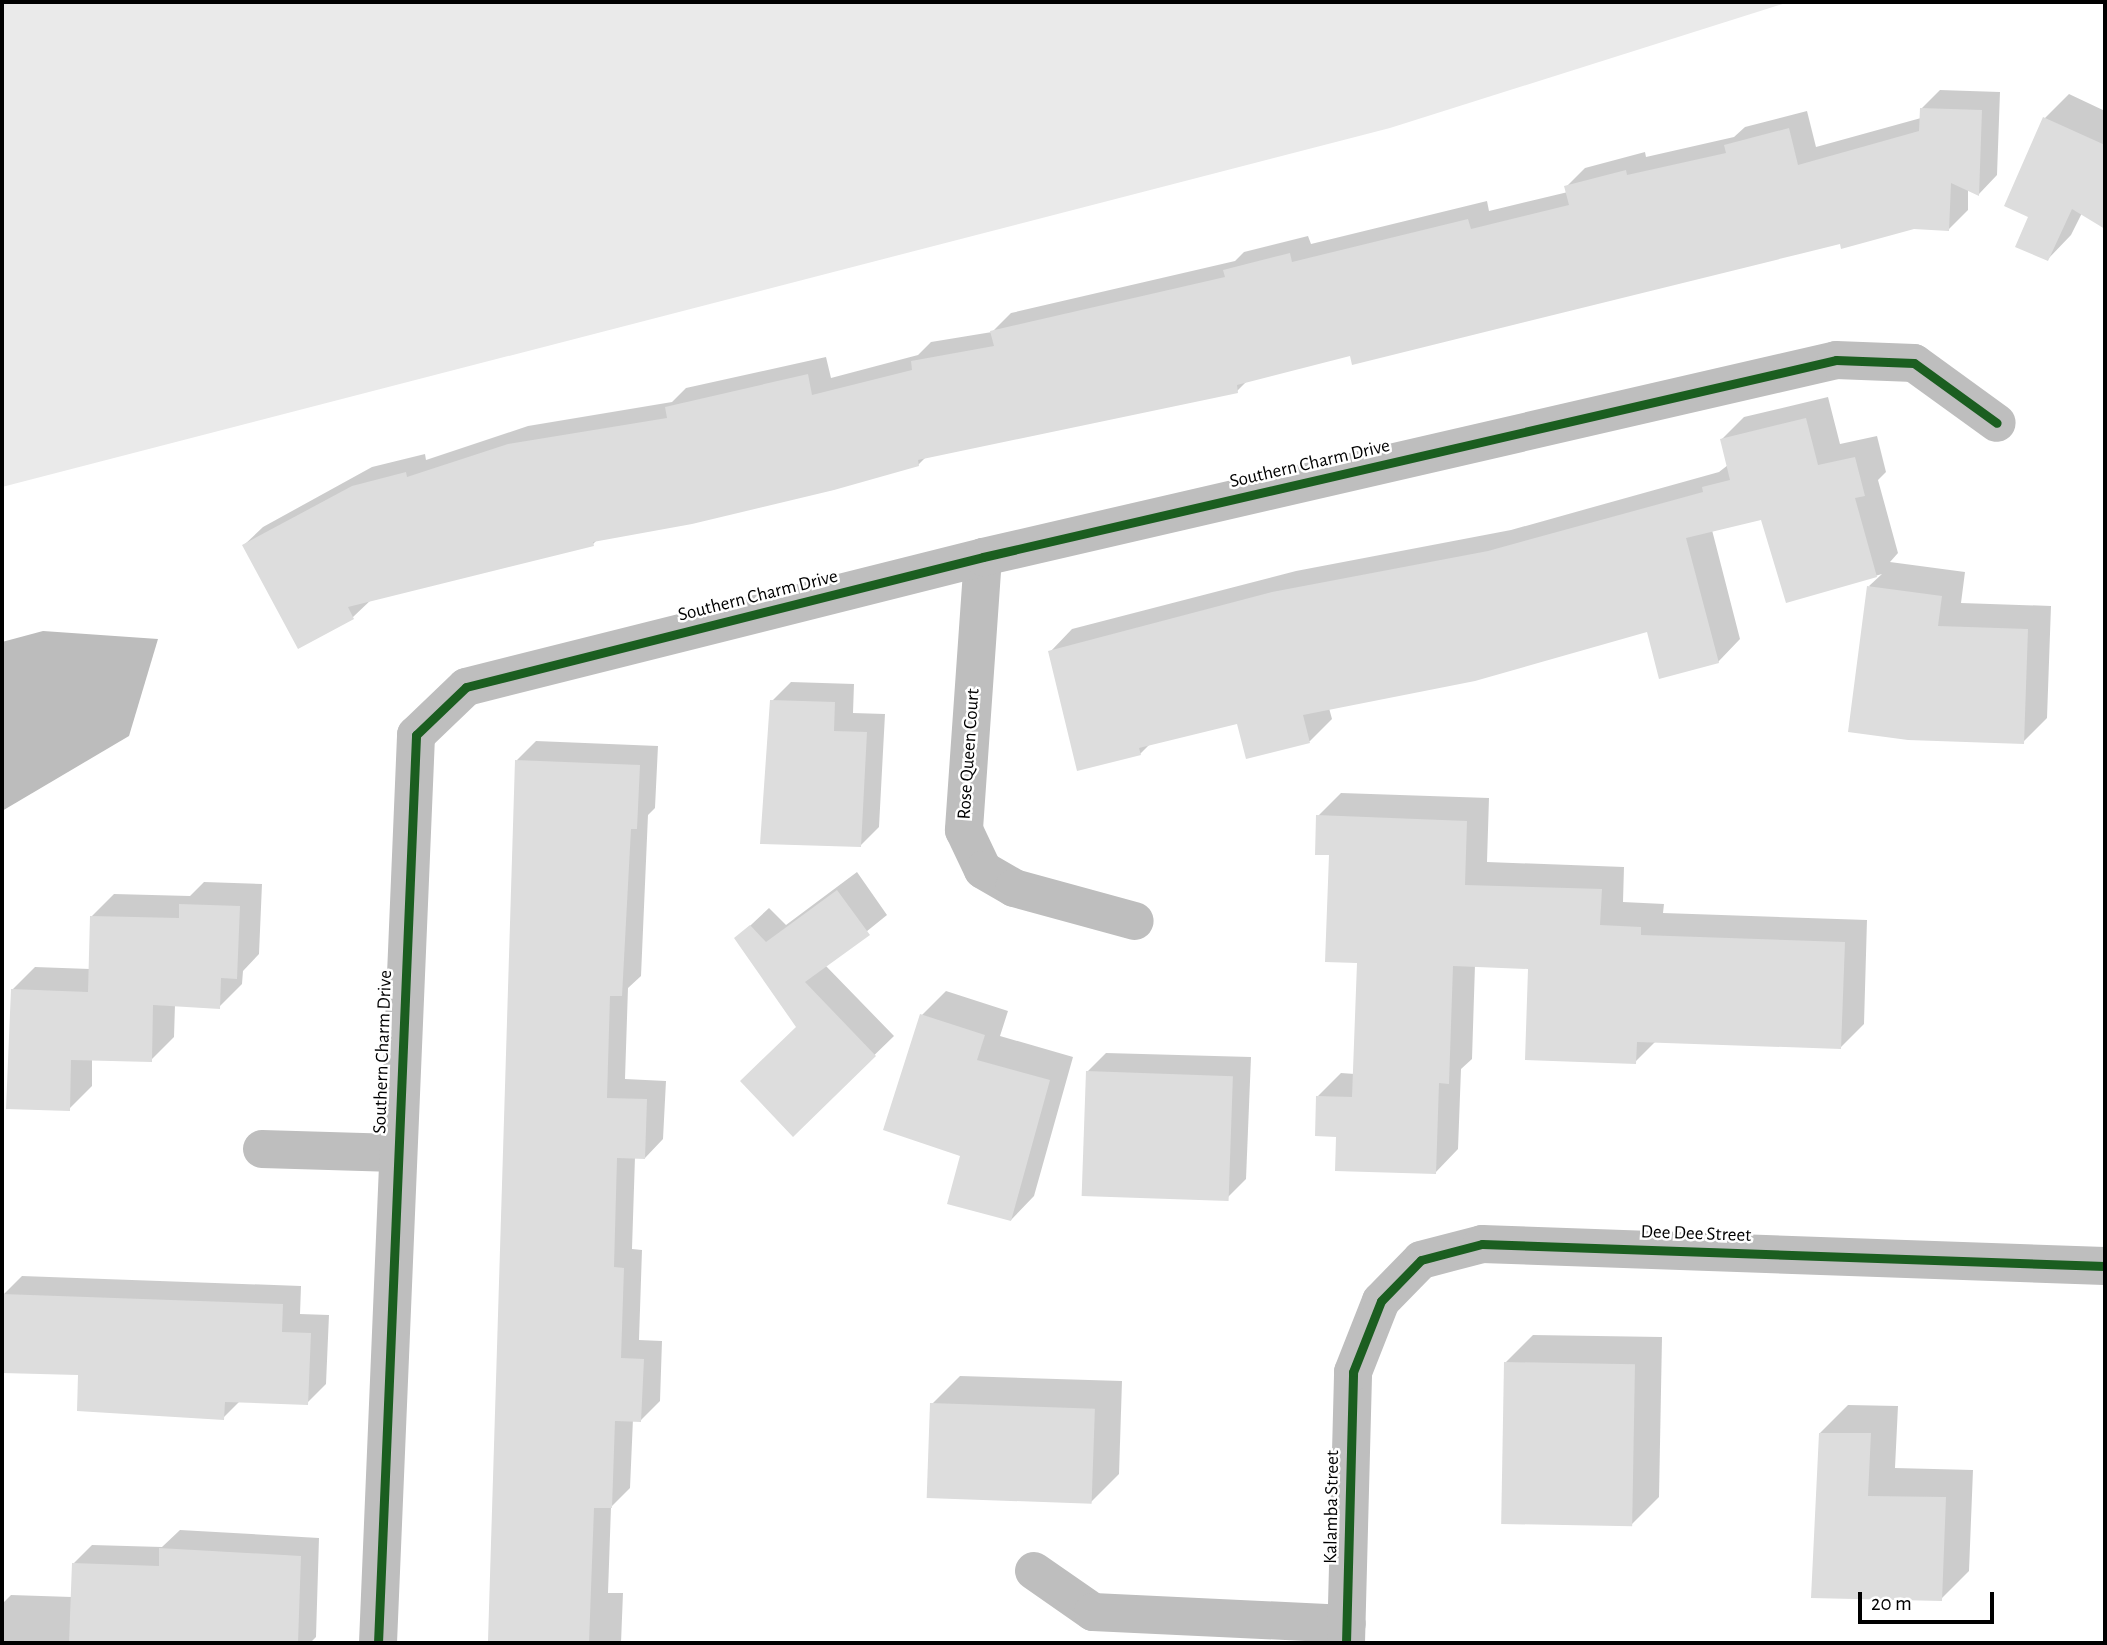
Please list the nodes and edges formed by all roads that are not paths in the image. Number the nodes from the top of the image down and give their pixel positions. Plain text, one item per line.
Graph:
1 (1997, 423) dead end
2 (983, 557) junction
3 (1135, 921) dead end
4 (262, 1149) dead end
5 (396, 1153) junction
6 (2105, 1266) edge
7 (1353, 1372) joint
8 (1034, 1571) dead end
9 (1347, 1634) edge
10 (378, 1643) edge

1 - 2 street, Southern Charm Drive
2 - 3 street, Rose Queen Court
2 - 5 street, Southern Charm Drive
4 - 5 street
5 - 10 street, Southern Charm Drive
6 - 7 street, Dee Dee Street
7 - 9 street, Kalamba Street
8 - 9 street

